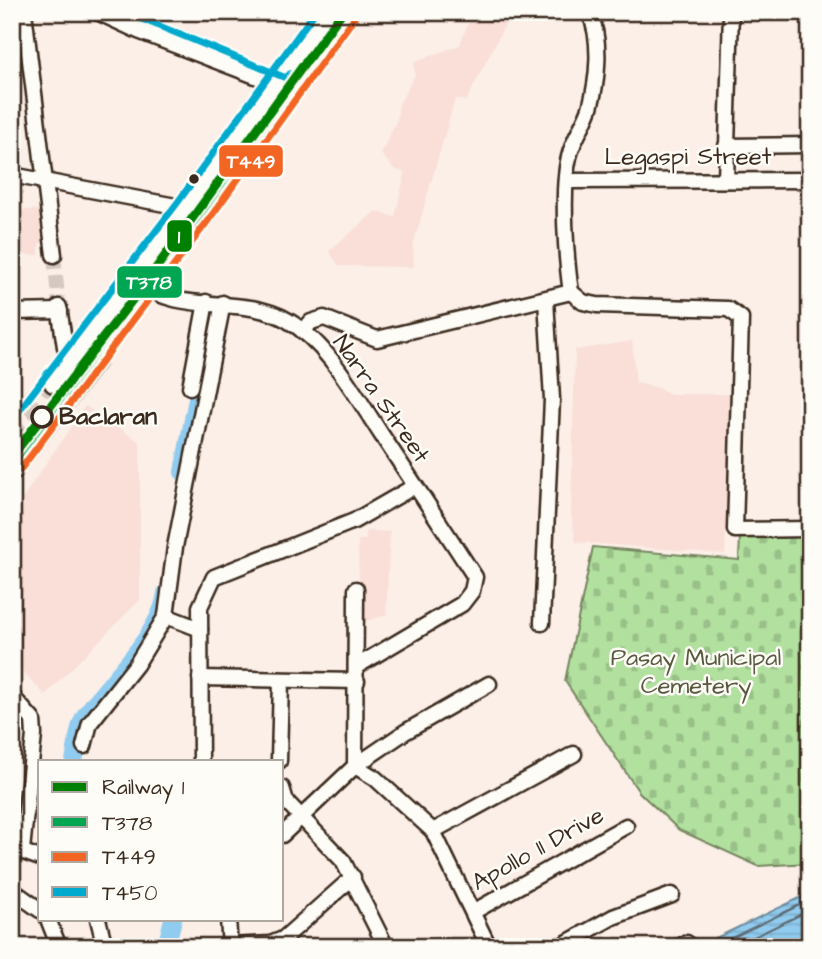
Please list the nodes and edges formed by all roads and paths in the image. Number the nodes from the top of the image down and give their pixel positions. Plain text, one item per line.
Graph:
1 (24, 12) edge
2 (97, 12) edge
3 (328, 12) edge
4 (345, 12) edge
5 (589, 12) edge
6 (731, 12) edge
7 (284, 87) junction
8 (810, 145) edge
9 (726, 146) junction
10 (12, 175) edge
11 (45, 180) junction
12 (726, 180) junction
13 (810, 180) edge
14 (567, 181) junction
15 (186, 208) junction
16 (170, 242) junction
17 (54, 255) tunnel mouth
18 (139, 282) junction
19 (571, 292) junction
20 (546, 300) junction
21 (206, 302) junction
22 (223, 303) junction
23 (12, 312) edge
24 (303, 331) junction
25 (81, 361) junction
26 (54, 383) tunnel mouth
27 (190, 387) dead end
28 (415, 485) junction
29 (810, 529) edge
30 (356, 589) dead end
31 (166, 616) junction
32 (542, 623) dead end
33 (200, 629) junction
34 (357, 666) junction
35 (200, 678) junction
36 (281, 680) junction
37 (357, 681) junction
38 (489, 684) dead end
39 (12, 696) edge
40 (84, 746) dead end
41 (575, 754) dead end
42 (201, 760) edge
43 (279, 760) edge
44 (355, 766) junction
45 (284, 794) edge
46 (300, 817) junction
47 (626, 826) dead end
48 (433, 831) junction
49 (284, 833) edge
50 (17, 849) edge
51 (38, 857) edge
52 (353, 877) junction
53 (12, 890) edge
54 (672, 895) dead end
55 (38, 909) edge
56 (473, 912) junction
57 (48, 920) edge
58 (98, 920) edge
59 (228, 920) edge
60 (59, 947) edge
61 (105, 947) edge
62 (230, 947) edge
63 (386, 947) edge
64 (489, 947) edge
65 (559, 947) edge

1 - 11 street
2 - 7 street
3 - 7 main road
4 - 7 main road
5 - 14 street
6 - 9 street
7 - 15 main road
7 - 16 main road
8 - 9 street
9 - 12 street
10 - 11 street
11 - 15 street
11 - 17 street
12 - 13 street, Legaspi Street
12 - 14 street, Legaspi Street
14 - 19 street
15 - 16 main road
16 - 18 main road
18 - 21 street, Narra Street
18 - 25 main road
19 - 20 street
19 - 29 street
20 - 24 street
20 - 32 street
21 - 22 street, Narra Street
21 - 27 street
22 - 24 street, Narra Street
22 - 31 street
23 - 25 street
24 - 28 street, Narra Street
25 - 26 main road
28 - 33 street
28 - 34 street, Narra Street
30 - 34 street
31 - 33 street
31 - 40 street
33 - 35 street
34 - 37 street
35 - 36 street
35 - 42 street
36 - 37 street
36 - 43 street
37 - 44 street
38 - 44 street
39 - 50 street
41 - 48 street
44 - 46 street
44 - 48 street
45 - 46 street
46 - 49 street
46 - 52 street
47 - 56 street, Apollo 11 Drive
48 - 56 street
50 - 51 street
52 - 62 street
52 - 63 street
53 - 55 street
54 - 65 street
56 - 64 street
57 - 60 street
58 - 61 street
59 - 62 street

